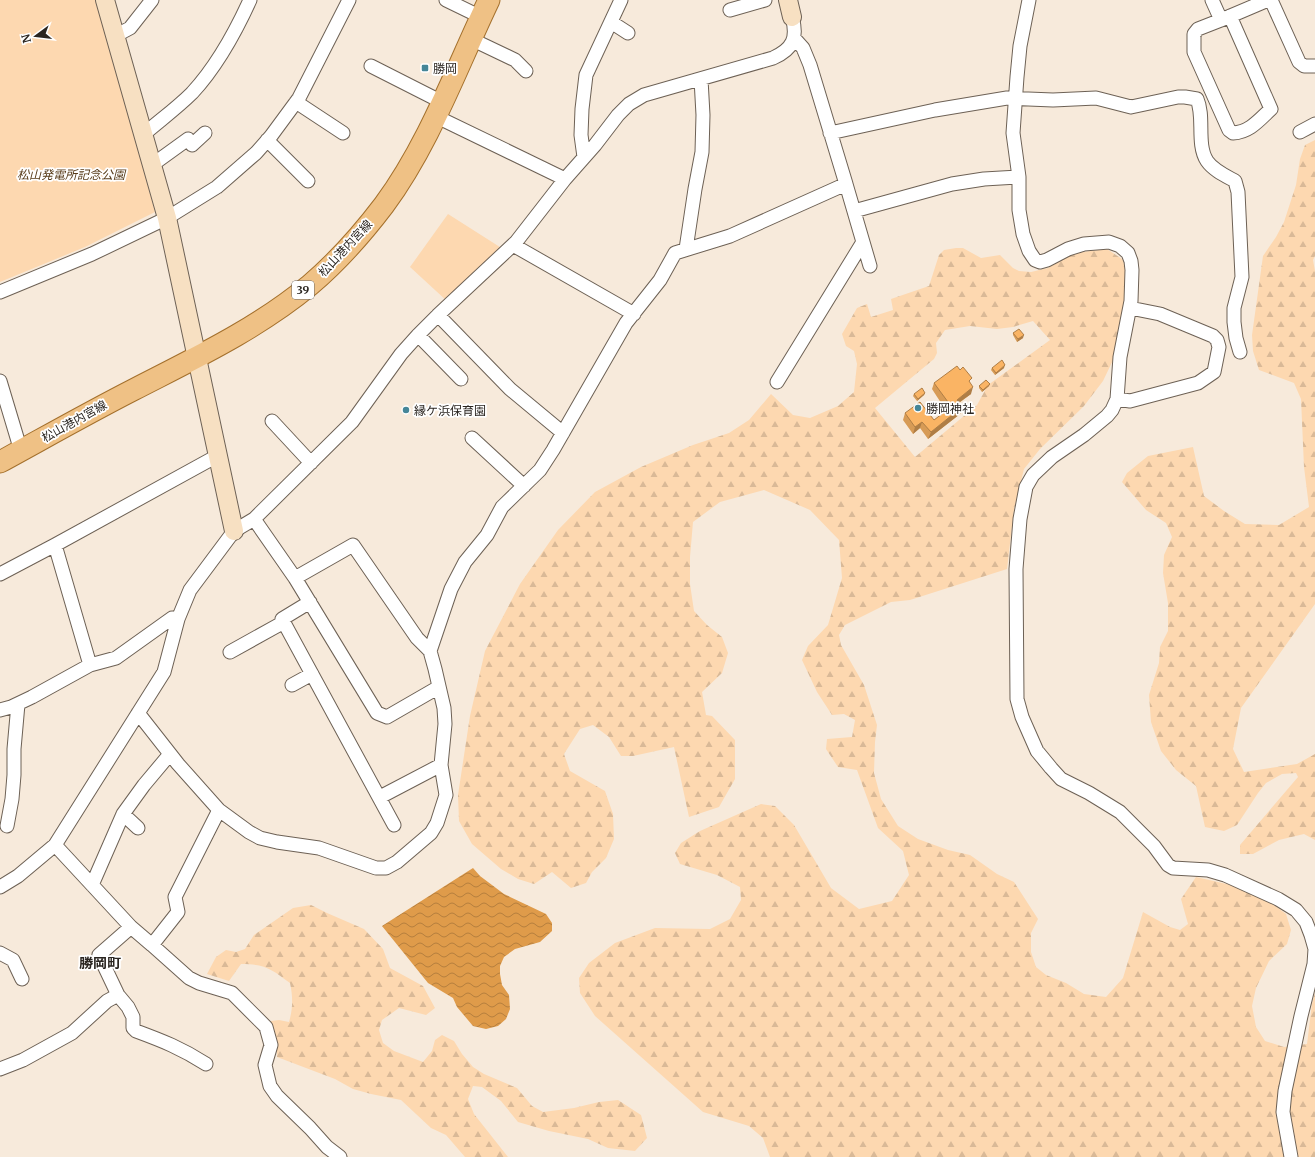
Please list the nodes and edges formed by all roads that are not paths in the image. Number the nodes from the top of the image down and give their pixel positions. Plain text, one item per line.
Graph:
1 (105, 0) edge
2 (152, 0) edge
3 (250, 0) edge
4 (349, 0) edge
5 (446, 0) edge
6 (621, 0) edge
7 (765, 0) edge
8 (788, 0) edge
9 (1029, 0) edge
10 (1212, 0) edge
11 (1268, 0) edge
12 (1271, 0) edge
13 (485, 8) edge
14 (730, 10) dead end
15 (792, 18) joint
16 (1226, 18) junction
17 (610, 22) junction
18 (628, 33) dead end
19 (115, 36) junction
20 (794, 38) junction
21 (471, 39) junction
22 (371, 66) dead end
23 (1315, 66) edge
24 (526, 71) dead end
25 (701, 79) junction
26 (1014, 99) junction
27 (296, 102) junction
28 (438, 109) junction
29 (1315, 124) edge
30 (1300, 132) dead end
31 (343, 133) dead end
32 (830, 133) junction
33 (205, 134) dead end
34 (143, 135) junction
35 (267, 140) junction
36 (584, 157) junction
37 (152, 165) junction
38 (1019, 176) junction
39 (565, 179) junction
40 (308, 181) dead end
41 (846, 184) junction
42 (854, 211) junction
43 (167, 218) junction
44 (863, 242) junction
45 (513, 245) junction
46 (686, 249) junction
47 (870, 266) dead end
48 (0, 292) edge
49 (1130, 308) junction
50 (634, 314) junction
51 (438, 315) junction
52 (418, 334) junction
53 (196, 357) junction
54 (1217, 359) junction
55 (461, 379) dead end
56 (0, 382) edge
57 (777, 382) dead end
58 (1117, 399) junction
59 (272, 422) dead end
60 (563, 433) junction
61 (472, 438) dead end
62 (21, 451) junction
63 (217, 456) junction
64 (0, 462) edge
65 (311, 463) junction
66 (524, 486) junction
67 (254, 519) junction
68 (234, 532) junction
69 (55, 545) junction
70 (0, 574) edge
71 (295, 578) junction
72 (310, 602) junction
73 (178, 619) junction
74 (284, 622) junction
75 (430, 651) junction
76 (230, 652) dead end
77 (90, 665) junction
78 (312, 674) junction
79 (292, 684) dead end
80 (439, 687) junction
81 (18, 704) junction
82 (0, 710) edge
83 (138, 713) junction
84 (170, 754) junction
85 (440, 765) junction
86 (380, 797) junction
87 (219, 810) junction
88 (123, 814) junction
89 (394, 825) dead end
90 (6, 826) dead end
91 (138, 828) dead end
92 (55, 845) junction
93 (92, 884) junction
94 (0, 887) edge
95 (131, 927) junction
96 (152, 945) junction
97 (0, 953) edge
98 (22, 979) dead end
99 (118, 994) junction
100 (206, 1064) dead end
101 (0, 1069) edge
102 (340, 1157) edge
103 (1291, 1157) edge

1 - 19 street
2 - 19 street
3 - 34 street
4 - 27 street
5 - 13 street
6 - 17 street
7 - 14 street
8 - 15 street
9 - 26 street
10 - 16 street
11 - 16 street
12 - 23 street
13 - 21 main road, 松山港内宮線 / 39
15 - 20 street
16 - 16 street
17 - 18 street
17 - 36 street
19 - 34 street
20 - 25 street
20 - 32 street
21 - 24 street
21 - 28 main road, 松山港内宮線 / 39
22 - 28 street
25 - 36 street
25 - 46 street
26 - 32 street
26 - 38 street
26 - 54 street
27 - 31 street
27 - 35 street
28 - 39 street
28 - 53 main road, 松山港内宮線 / 39
29 - 30 street
32 - 41 street
33 - 37 street
34 - 37 street
35 - 40 street
35 - 43 street
36 - 39 street
37 - 43 street
38 - 42 street
38 - 49 street
39 - 45 street
41 - 42 street
41 - 46 street
42 - 44 street
43 - 48 street
43 - 53 street
44 - 47 street
44 - 57 street
45 - 50 street
45 - 51 street
46 - 50 street
49 - 54 street
49 - 58 street
50 - 60 street
51 - 52 street
51 - 60 street
52 - 55 street
52 - 65 street
53 - 62 main road, 松山港内宮線 / 39
53 - 63 street
54 - 58 street
56 - 62 street
58 - 103 street
59 - 65 street
60 - 66 street
61 - 66 street
62 - 64 main road, 松山港内宮線 / 39
63 - 68 street
63 - 69 street
65 - 67 street
66 - 75 street
67 - 68 street
67 - 71 street
68 - 73 street
69 - 70 street
69 - 77 street
71 - 72 street
71 - 75 street
72 - 74 street
72 - 80 street
73 - 77 street
73 - 83 street
74 - 76 street
74 - 78 street
75 - 80 street
77 - 81 street
78 - 79 street
78 - 86 street
80 - 85 street
81 - 82 street
81 - 90 street
83 - 84 street
83 - 92 street
84 - 87 street
84 - 88 street
85 - 86 street
85 - 87 street
86 - 89 street
87 - 96 street
88 - 91 street
88 - 93 street
92 - 93 street
92 - 94 street
93 - 95 street
95 - 96 street
95 - 99 street
96 - 102 street
97 - 98 street
99 - 100 street
99 - 101 street

